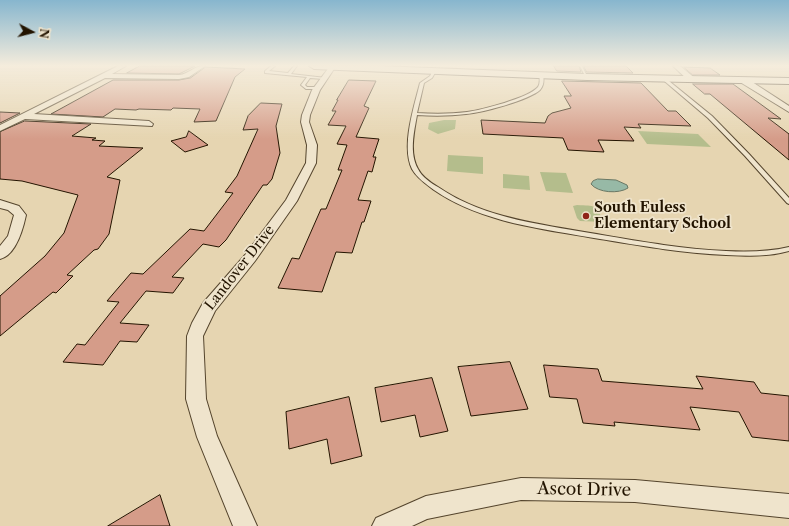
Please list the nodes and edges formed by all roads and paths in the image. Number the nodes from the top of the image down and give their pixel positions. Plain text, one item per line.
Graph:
1 (75, 91) edge
2 (316, 91) edge
3 (421, 91) edge
4 (537, 91) edge
5 (678, 91) edge
6 (759, 91) edge
7 (789, 110) edge
8 (416, 114) junction
9 (24, 116) junction
10 (149, 124) dead end
11 (0, 128) edge
12 (789, 202) edge
13 (0, 204) edge
14 (789, 248) edge
15 (0, 255) edge
16 (789, 506) edge
17 (245, 526) edge
18 (384, 526) edge

1 - 9 street
2 - 17 street, Landover Drive
3 - 8 lane
4 - 8 lane
5 - 12 lane
6 - 7 street
8 - 14 lane
9 - 10 street
9 - 11 street
13 - 15 street
16 - 18 street, Ascot Drive

